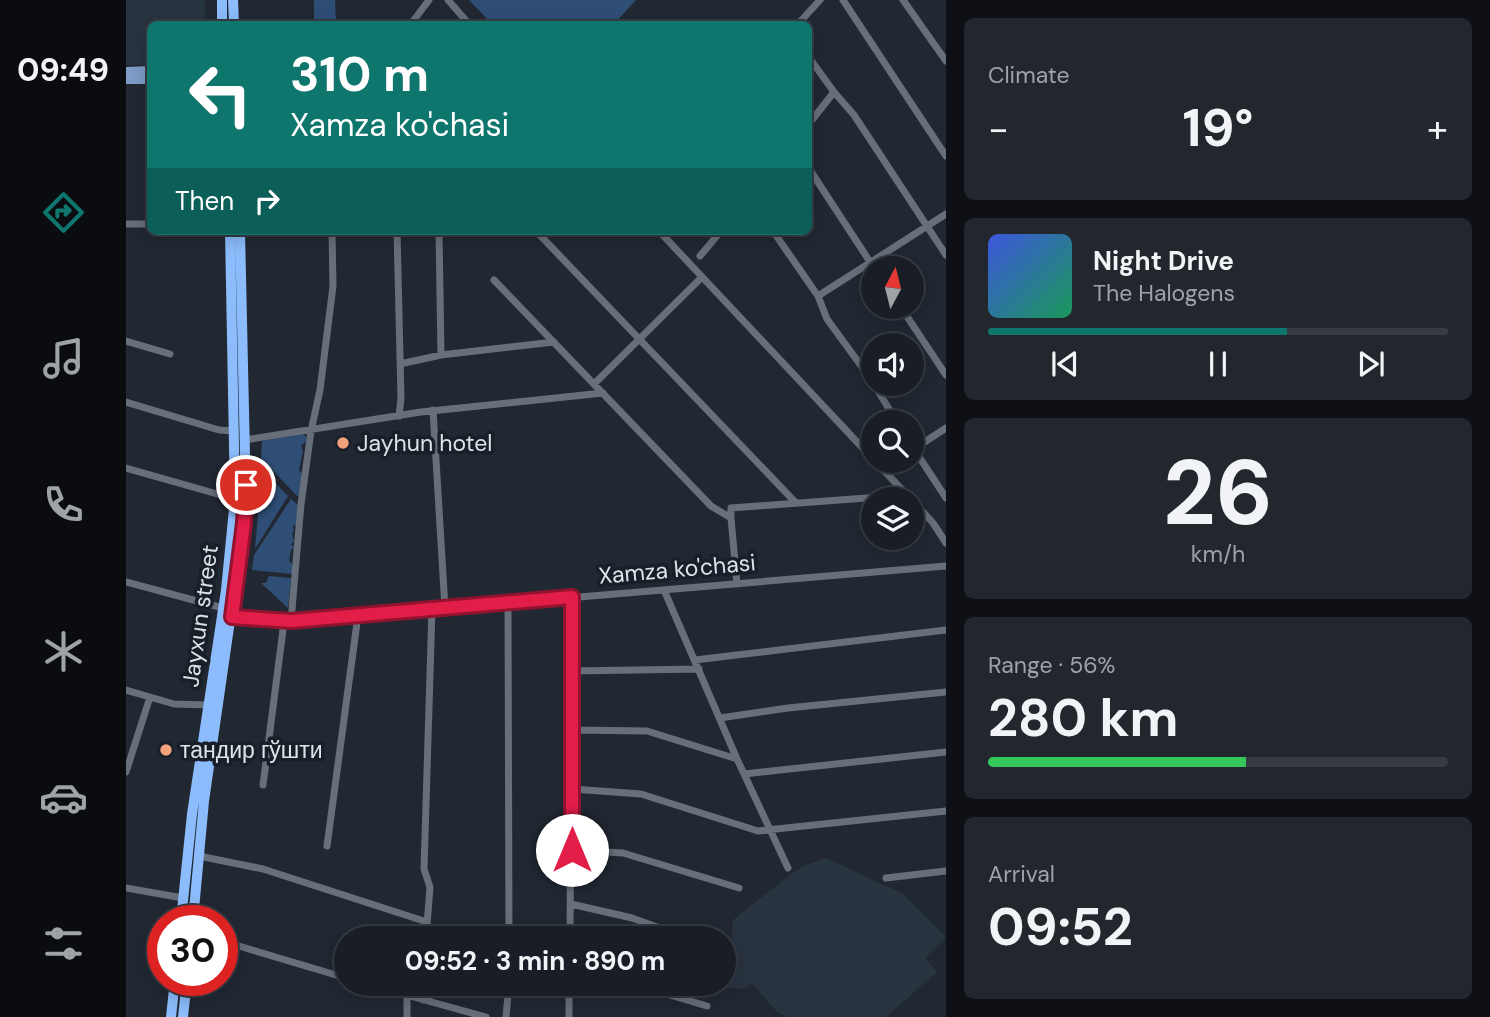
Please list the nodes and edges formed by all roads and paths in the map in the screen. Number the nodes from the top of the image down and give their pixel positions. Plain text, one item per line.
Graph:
1 (222, 0) edge
2 (233, 0) edge
3 (429, 0) edge
4 (448, 0) edge
5 (820, 0) edge
6 (843, 0) edge
7 (903, 0) edge
8 (222, 21) edge
9 (234, 21) edge
10 (413, 21) edge
11 (466, 21) edge
12 (801, 21) edge
13 (946, 61) edge
14 (812, 62) edge
15 (147, 71) edge
16 (126, 72) edge
17 (126, 79) edge
18 (147, 79) edge
19 (834, 92) junction
20 (812, 120) edge
21 (946, 156) edge
22 (812, 173) edge
23 (946, 214) edge
24 (147, 223) edge
25 (126, 224) edge
26 (927, 226) junction
27 (230, 235) edge
28 (240, 235) edge
29 (332, 235) edge
30 (397, 235) edge
31 (439, 235) edge
32 (540, 235) edge
33 (663, 235) edge
34 (718, 235) edge
35 (776, 235) edge
36 (946, 255) edge
37 (700, 256) dead end
38 (866, 256) edge
39 (885, 256) edge
40 (861, 271) edge
41 (702, 277) junction
42 (494, 280) dead end
43 (818, 296) junction
44 (909, 319) edge
45 (640, 338) junction
46 (126, 341) edge
47 (554, 342) junction
48 (170, 354) dead end
49 (441, 355) junction
50 (400, 364) junction
51 (946, 375) edge
52 (594, 384) junction
53 (603, 393) junction
54 (126, 402) edge
55 (890, 410) edge
56 (433, 411) junction
57 (399, 416) junction
58 (946, 428) edge
59 (235, 431) junction
60 (311, 431) junction
61 (245, 440) junction
62 (924, 441) edge
63 (861, 446) edge
64 (924, 464) edge
65 (126, 468) edge
66 (886, 473) edge
67 (900, 487) edge
68 (946, 498) edge
69 (235, 499) junction
70 (861, 500) edge
71 (796, 503) junction
72 (924, 513) edge
73 (731, 518) junction
74 (946, 543) edge
75 (946, 566) edge
76 (126, 582) edge
77 (737, 584) junction
78 (664, 590) junction
79 (572, 597) junction
80 (508, 603) junction
81 (223, 608) junction
82 (444, 608) junction
83 (432, 609) junction
84 (358, 615) junction
85 (232, 617) junction
86 (288, 622) junction
87 (946, 630) edge
88 (695, 660) junction
89 (699, 669) junction
90 (572, 671) junction
91 (126, 690) edge
92 (946, 692) edge
93 (150, 697) junction
94 (209, 705) junction
95 (720, 718) junction
96 (572, 730) junction
97 (946, 752) edge
98 (737, 759) junction
99 (126, 772) edge
100 (744, 774) junction
101 (263, 785) dead end
102 (572, 789) junction
103 (946, 811) edge
104 (769, 830) junction
105 (327, 846) dead end
106 (572, 850) junction
107 (199, 856) junction
108 (788, 868) dead end
109 (946, 871) edge
110 (886, 878) dead end
111 (126, 888) edge
112 (739, 888) dead end
113 (183, 898) junction
114 (571, 904) junction
115 (182, 905) edge
116 (194, 905) edge
117 (427, 922) junction
118 (427, 926) edge
119 (509, 926) edge
120 (570, 926) edge
121 (654, 926) edge
122 (238, 946) edge
123 (334, 974) edge
124 (174, 996) edge
125 (185, 996) edge
126 (407, 996) edge
127 (410, 996) edge
128 (423, 996) edge
129 (508, 996) edge
130 (569, 996) edge
131 (672, 996) edge
132 (423, 1000) junction
133 (706, 1006) dead end
134 (172, 1017) edge
135 (183, 1017) edge
136 (407, 1017) edge
137 (486, 1017) edge
138 (506, 1017) edge
139 (569, 1017) edge

1 - 8 highway
2 - 9 highway
3 - 10 street
4 - 11 street
5 - 12 street
6 - 21 street
7 - 13 street
14 - 19 street
15 - 16 main road
17 - 18 main road
19 - 20 street
19 - 26 street
22 - 38 street
23 - 26 street
24 - 25 street
26 - 36 street
26 - 39 street
27 - 59 highway, Jayxun street
28 - 61 highway, Jayxun street
29 - 60 street
30 - 50 street
31 - 49 street
32 - 45 street
33 - 41 street
34 - 37 street
35 - 43 street
40 - 43 street
41 - 45 street
41 - 63 street
42 - 47 street
43 - 55 street
44 - 51 street
45 - 52 street
45 - 71 street
46 - 48 street
47 - 49 street
47 - 52 street
49 - 50 street
50 - 57 street
52 - 53 street
53 - 56 street
53 - 73 street
54 - 59 street
56 - 57 street
56 - 82 street
57 - 60 street
58 - 62 street
59 - 69 highway, Jayxun street
60 - 61 street
60 - 86 street
61 - 85 highway, Jayxun street
64 - 68 street
65 - 69 street
66 - 67 street
69 - 81 highway, Jayxun street
70 - 71 street
71 - 73 street
72 - 74 street
73 - 77 street
75 - 77 street, Xamza ko'chasi
76 - 81 street
77 - 78 street, Xamza ko'chasi
78 - 79 street, Xamza ko'chasi
78 - 88 street
79 - 80 street, Xamza ko'chasi
79 - 90 street
80 - 82 street, Xamza ko'chasi
80 - 119 street
81 - 85 street
81 - 94 highway, Jayxun street
82 - 83 street, Xamza ko'chasi
83 - 84 street, Xamza ko'chasi
83 - 117 street
84 - 86 street, Xamza ko'chasi
84 - 105 street
85 - 86 street, Xamza ko'chasi
85 - 107 highway, Jayxun street
86 - 101 street
87 - 88 street
88 - 89 street
89 - 90 street
89 - 95 street
90 - 96 street
91 - 93 street
92 - 95 street
93 - 94 street
93 - 99 street
94 - 113 highway, Jayxun street
95 - 98 street
96 - 98 street
96 - 102 street
97 - 100 street
98 - 100 street
100 - 104 street
102 - 104 street
102 - 106 street
103 - 104 street
104 - 108 street
106 - 112 street
106 - 114 street
107 - 116 highway, Jayxun street
107 - 117 street
109 - 110 street
111 - 113 street
113 - 115 highway, Jayxun street
114 - 120 street
114 - 121 street
117 - 118 street
122 - 123 street
124 - 134 highway
125 - 135 highway
126 - 136 street
127 - 132 street
128 - 132 street
129 - 138 street
130 - 139 street
131 - 133 street
132 - 137 street

